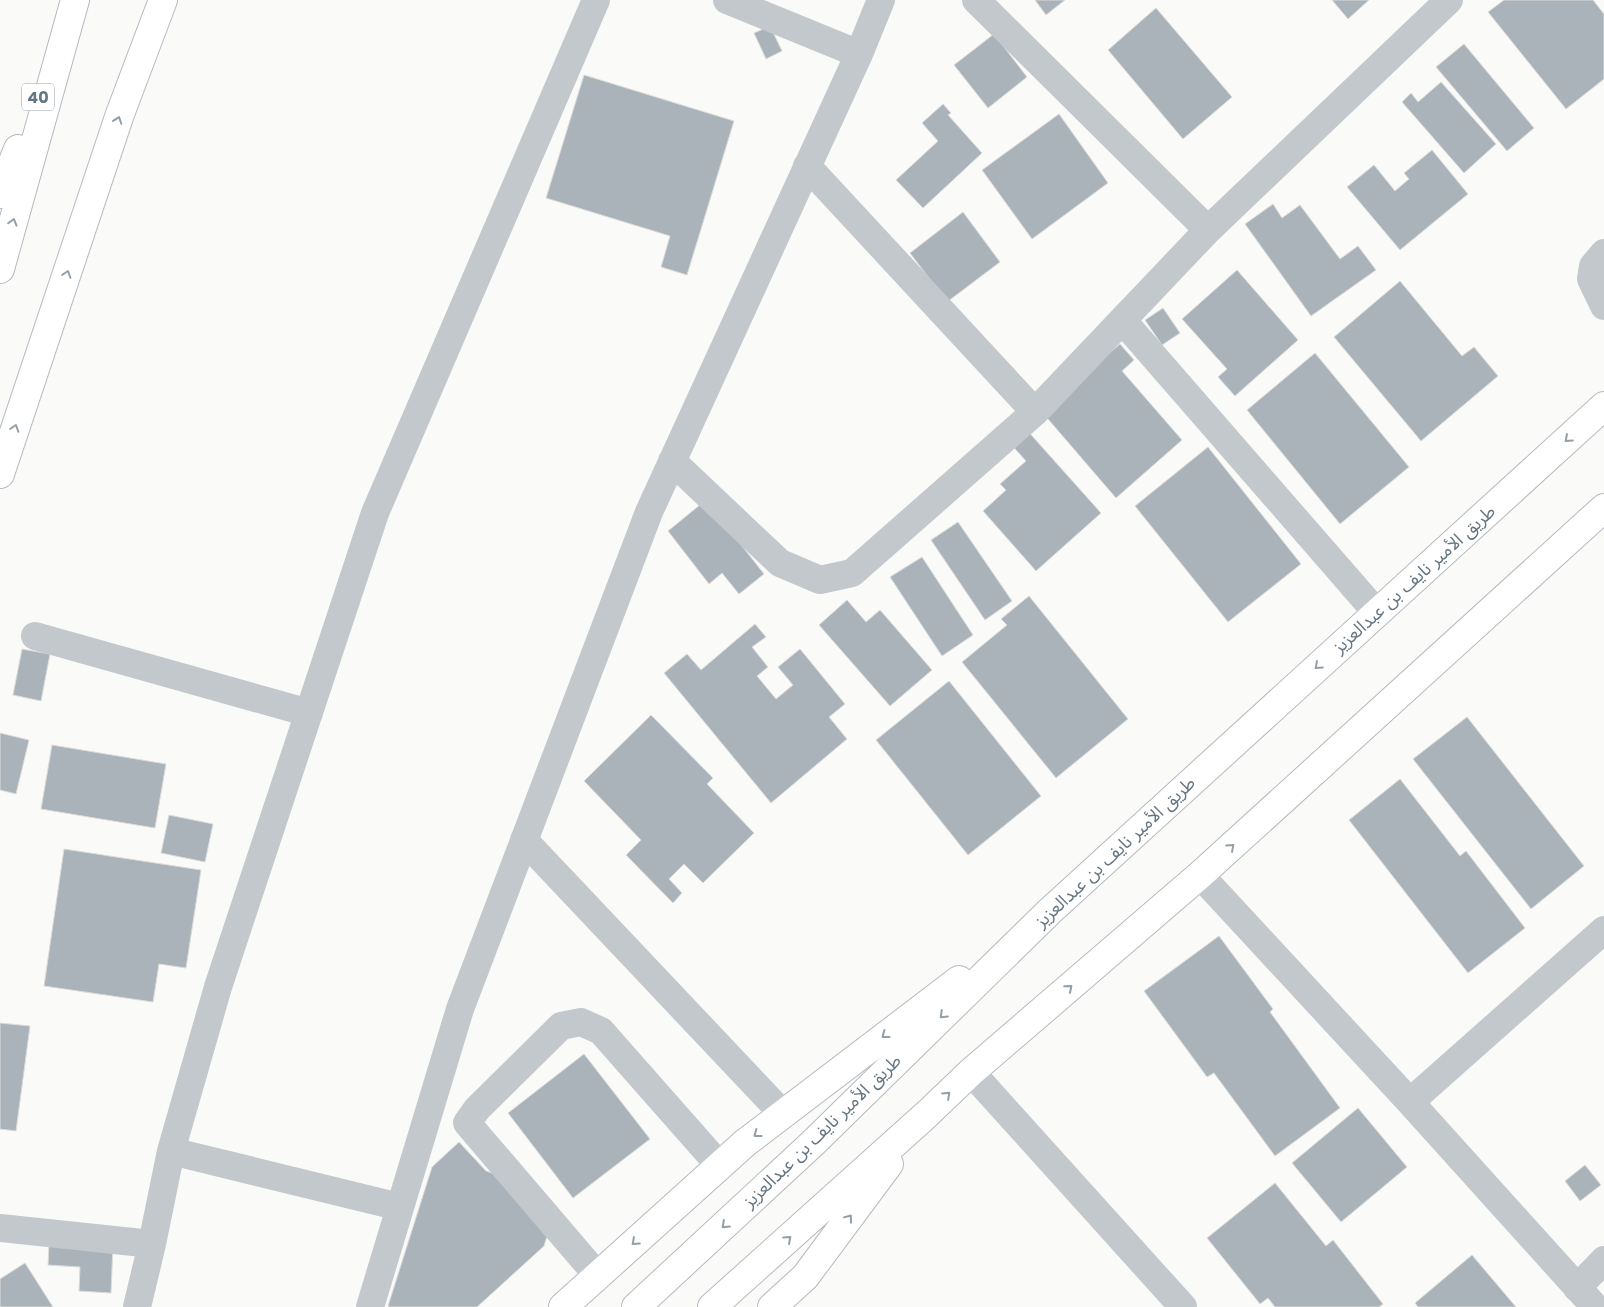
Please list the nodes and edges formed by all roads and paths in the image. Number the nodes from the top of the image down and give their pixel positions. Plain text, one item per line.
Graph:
1 (75, 0) edge
2 (163, 0) edge
3 (596, 0) edge
4 (727, 0) edge
5 (881, 0) edge
6 (976, 0) edge
7 (1449, 0) edge
8 (859, 54) junction
9 (807, 166) junction
10 (0, 194) edge
11 (1208, 230) junction
12 (1604, 253) edge
13 (0, 269) edge
14 (1604, 306) edge
15 (1123, 321) junction
16 (1604, 406) edge
17 (1035, 412) junction
18 (672, 461) junction
19 (0, 474) edge
20 (1604, 508) edge
21 (1377, 613) junction
22 (35, 636) dead end
23 (309, 713) junction
24 (524, 840) junction
25 (1200, 876) junction
26 (1050, 911) junction
27 (1604, 930) edge
28 (971, 1072) junction
29 (1410, 1102) junction
30 (783, 1114) junction
31 (926, 1115) junction
32 (171, 1151) junction
33 (720, 1166) junction
34 (400, 1207) junction
35 (0, 1228) edge
36 (152, 1244) junction
37 (1604, 1260) edge
38 (598, 1276) junction
39 (1586, 1297) edge
40 (778, 1305) edge
41 (137, 1307) edge
42 (370, 1307) edge
43 (564, 1307) edge
44 (636, 1307) edge
45 (712, 1307) edge
46 (1183, 1307) edge

1 - 10 main road, 40
13 -> 1 main road
19 -> 2 main road
3 - 23 street
4 - 8 street
5 - 8 street
6 - 11 street
7 - 11 street
8 - 9 street
9 - 17 street
9 - 18 street
11 - 15 street
12 - 14 street
15 - 17 street
15 - 21 street
16 -> 21 main road, طريق الأمير نايف بن عبدالعزيز
17 - 18 street
18 - 24 street
25 -> 20 main road
21 -> 26 main road, طريق الأمير نايف بن عبدالعزيز
22 - 23 street
23 - 32 street
24 - 30 street
24 - 34 street
28 -> 25 main road
25 - 29 street
26 -> 30 main road
26 -> 44 main road, طريق الأمير نايف بن عبدالعزيز
27 - 29 street
31 -> 28 main road
28 - 46 street
29 - 39 street
30 -> 33 main road
40 -> 31 main road
45 -> 31 main road
32 - 34 street
32 - 36 street
33 -> 38 main road
33 - 38 street
34 - 42 street
35 - 36 street
36 - 41 street
37 - 39 street
38 - 43 main road

